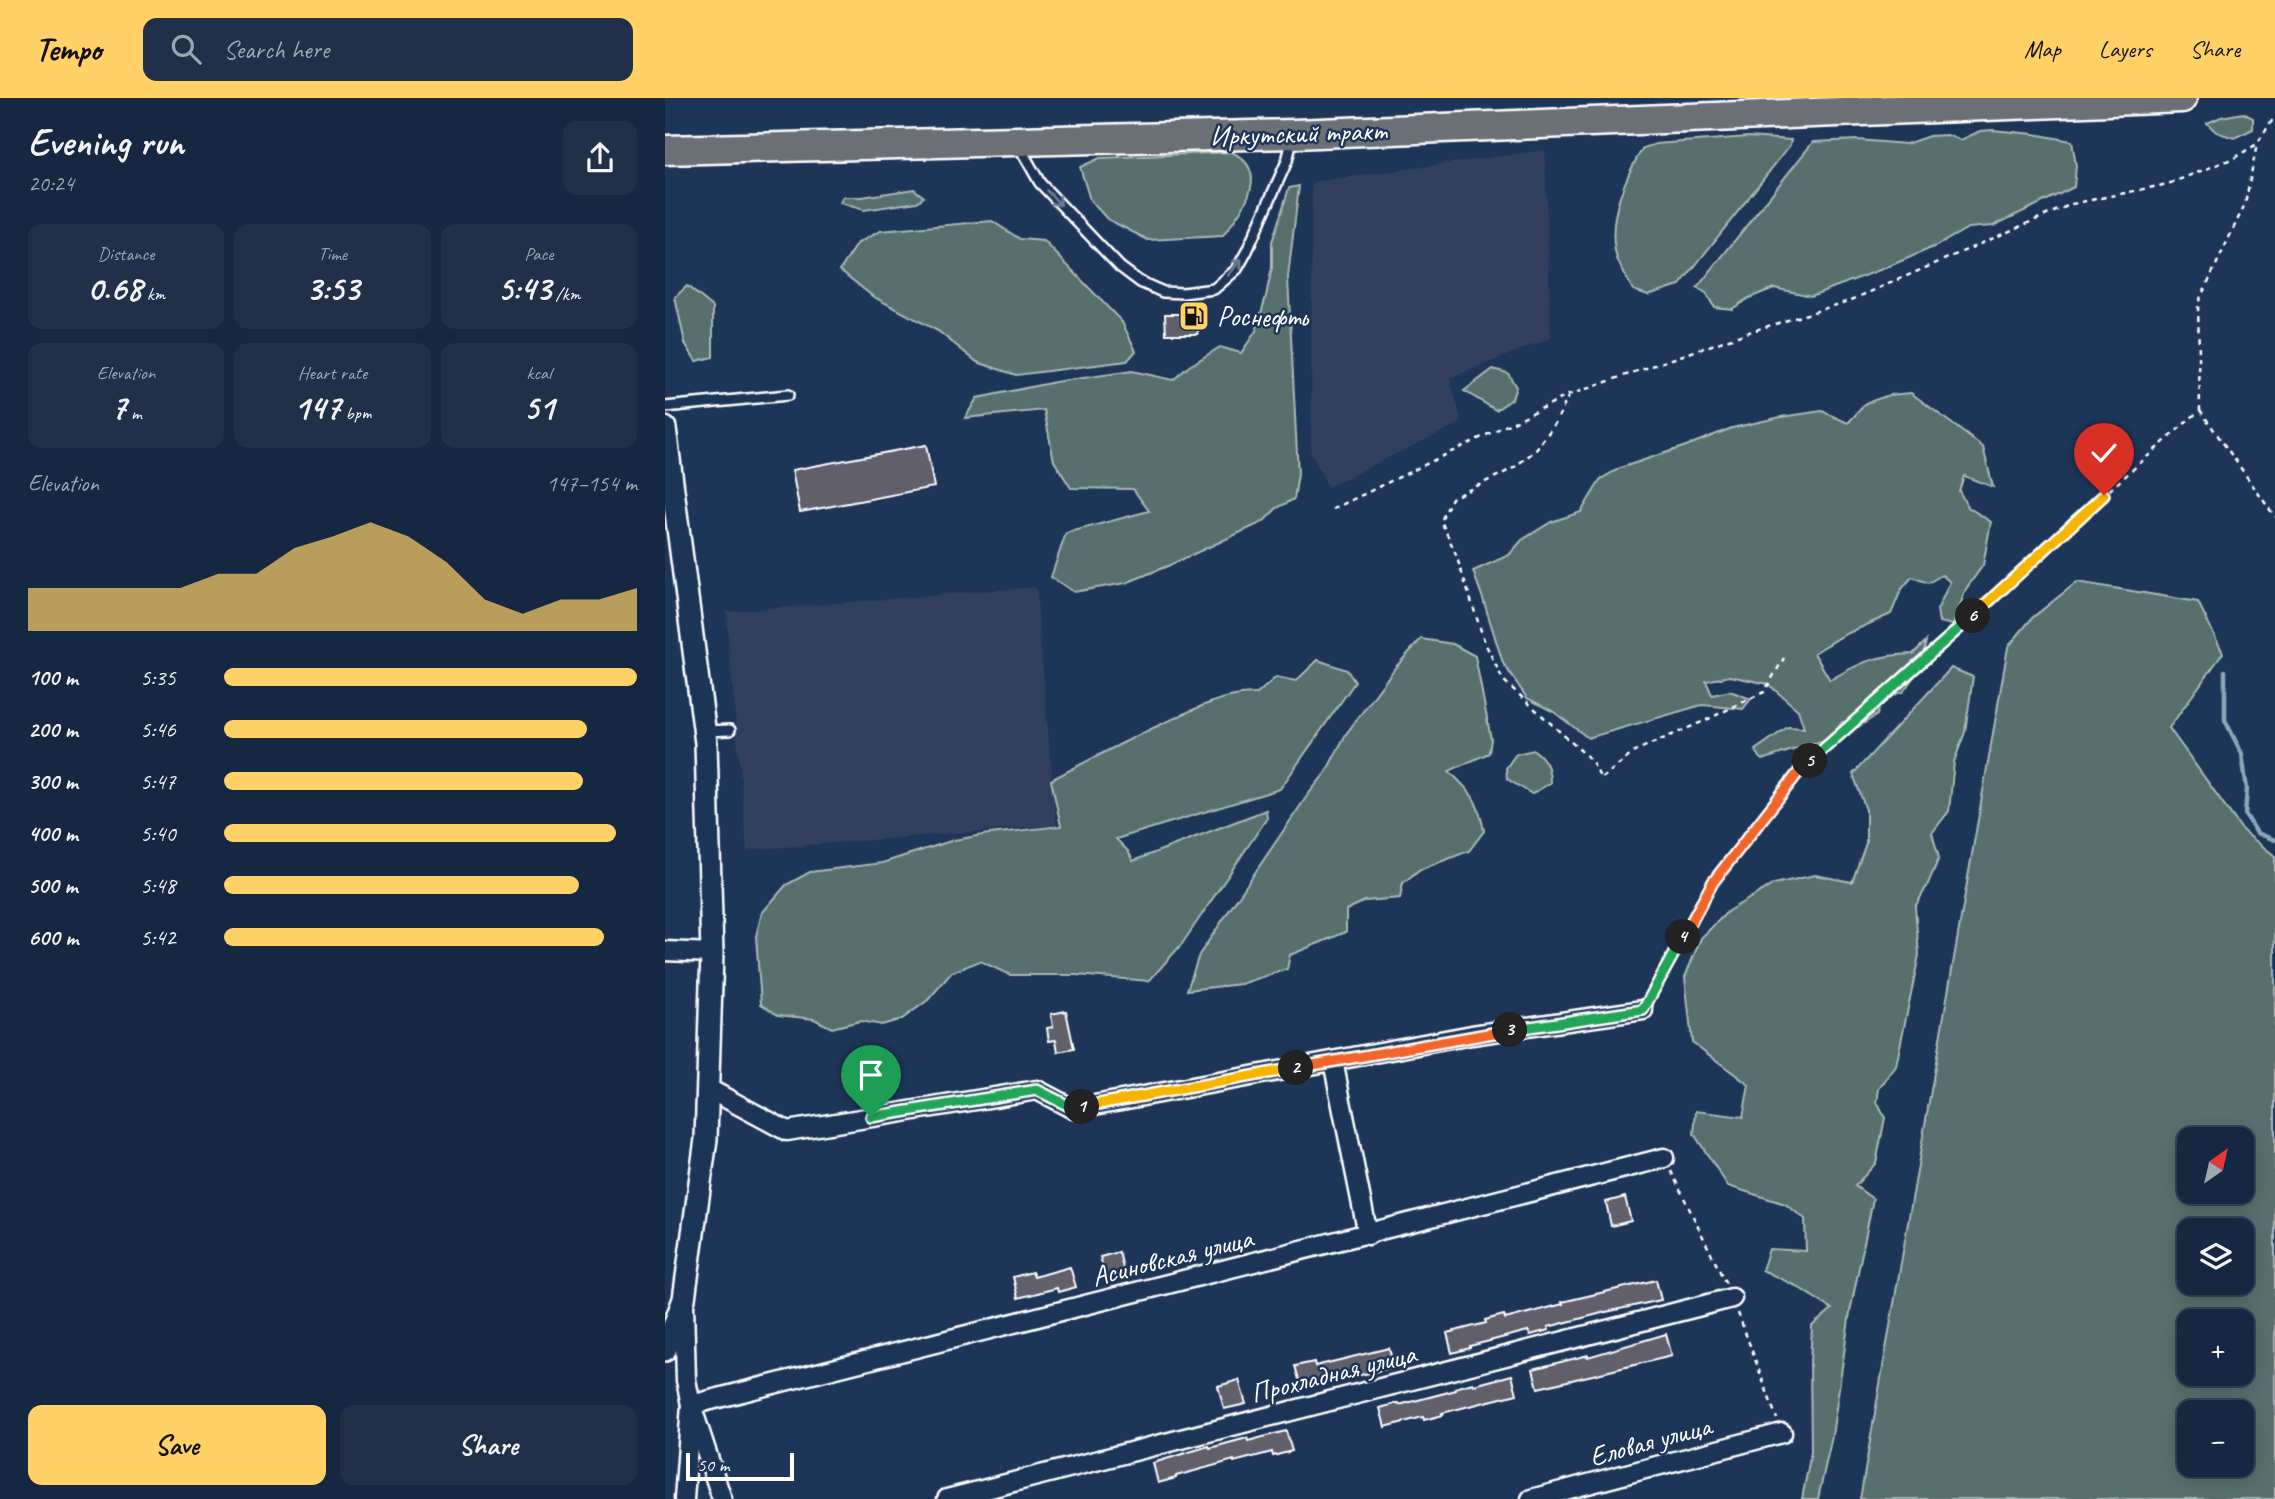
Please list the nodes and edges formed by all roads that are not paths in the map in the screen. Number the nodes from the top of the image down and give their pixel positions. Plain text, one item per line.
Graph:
1 (2182, 98) edge
2 (1294, 134) junction
3 (1016, 141) junction
4 (665, 150) edge
5 (787, 395) dead end
6 (665, 407) edge
7 (665, 428) edge
8 (730, 730) dead end
9 (704, 731) junction
10 (665, 951) edge
11 (712, 953) junction
12 (1643, 1010) road end
13 (1333, 1061) junction
14 (707, 1088) junction
15 (1664, 1158) dead end
16 (1368, 1235) junction
17 (1733, 1298) dead end
18 (684, 1299) junction
19 (665, 1350) edge
20 (691, 1405) junction
21 (1782, 1433) dead end
22 (684, 1499) edge
23 (722, 1499) edge
24 (947, 1499) edge
25 (1531, 1499) edge

1 - 2 main road, Иркутский тракт
2 - 3 main road, Иркутский тракт
3 -> 2 lane
3 - 4 main road, Иркутский тракт
5 - 6 lane
7 - 9 street
8 - 9 lane
9 - 11 street
10 - 11 street
11 - 14 street
12 - 13 street
13 - 14 street
13 - 16 street
14 - 18 street
15 - 16 street, Асиновская улица
16 - 20 street, Асиновская улица
17 - 24 street, Прохладная улица
18 - 19 street
18 - 20 street
20 - 22 street
20 - 23 street
21 - 25 street, Еловая улица

